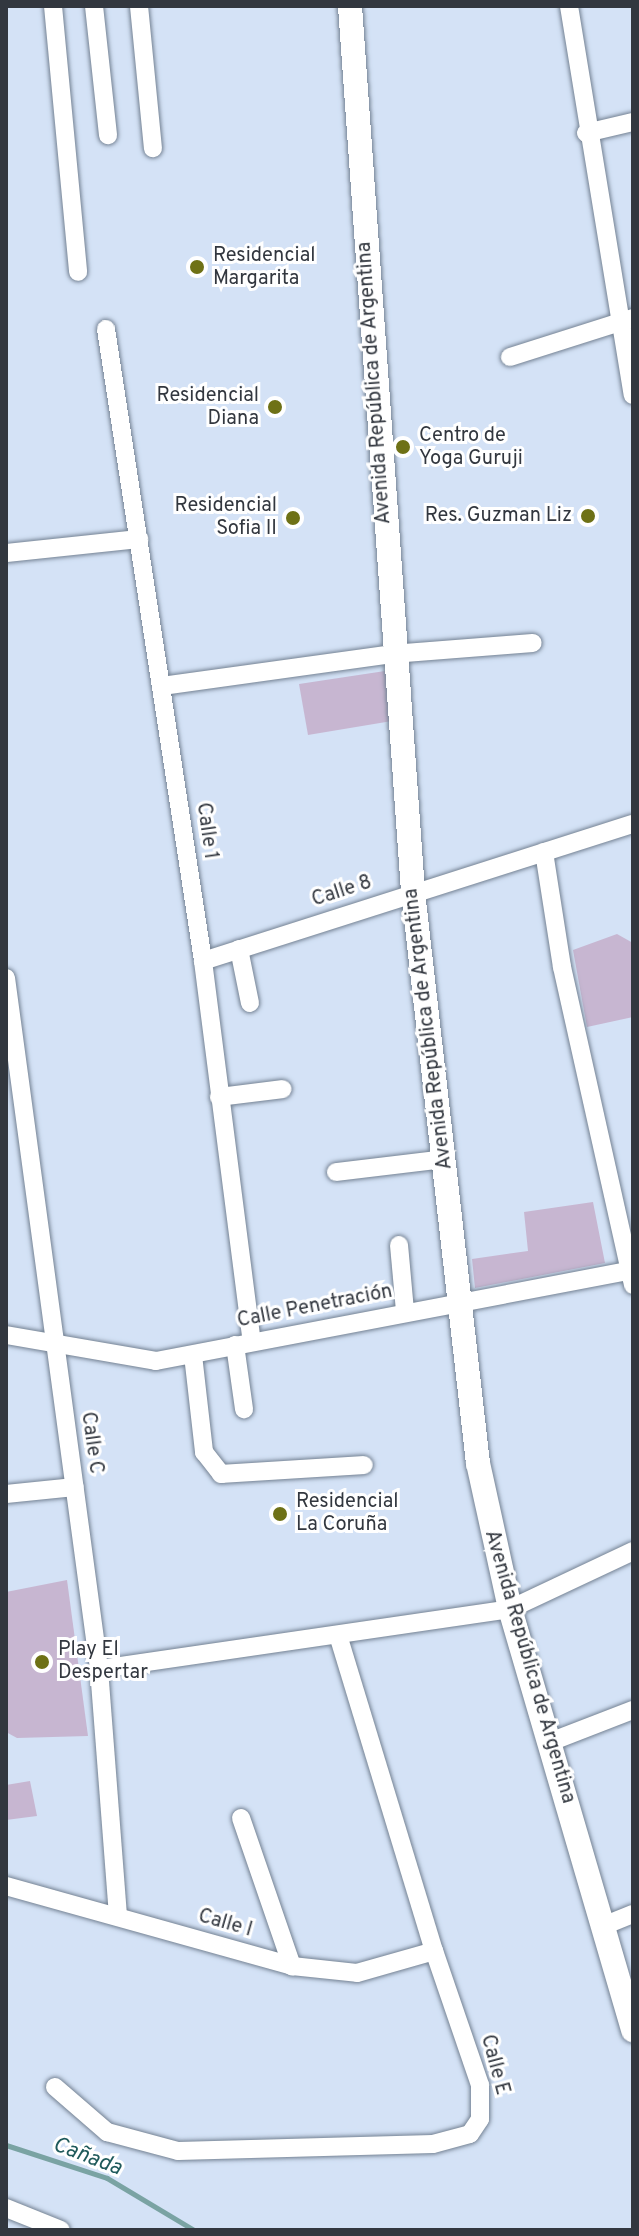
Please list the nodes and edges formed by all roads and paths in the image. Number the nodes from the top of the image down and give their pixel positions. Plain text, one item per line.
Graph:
1 (53, 6) edge
2 (94, 6) edge
3 (139, 6) edge
4 (350, 6) edge
5 (569, 6) edge
6 (633, 122) edge
7 (586, 133) junction
8 (108, 135) dead end
9 (153, 148) dead end
10 (78, 272) dead end
11 (626, 320) edge
12 (106, 329) dead end
13 (510, 357) dead end
14 (633, 395) edge
15 (139, 539) junction
16 (6, 553) edge
17 (533, 643) dead end
18 (392, 654) junction
19 (162, 686) junction
20 (633, 824) edge
21 (544, 852) junction
22 (413, 892) junction
23 (239, 949) junction
24 (203, 961) junction
25 (6, 978) edge
26 (250, 1003) dead end
27 (283, 1089) dead end
28 (219, 1097) junction
29 (445, 1159) junction
30 (336, 1172) dead end
31 (399, 1245) dead end
32 (631, 1275) edge
33 (461, 1300) junction
34 (405, 1311) junction
35 (6, 1335) edge
36 (244, 1343) junction
37 (56, 1344) junction
38 (193, 1355) junction
39 (244, 1409) dead end
40 (364, 1465) dead end
41 (75, 1487) junction
42 (6, 1494) edge
43 (633, 1551) edge
44 (510, 1609) junction
45 (338, 1635) junction
46 (99, 1669) junction
47 (633, 1710) edge
48 (550, 1742) junction
49 (241, 1818) dead end
50 (6, 1886) edge
51 (633, 1914) edge
52 (118, 1916) junction
53 (603, 1926) junction
54 (434, 1951) junction
55 (292, 1966) junction
56 (633, 2030) edge
57 (55, 2087) dead end
58 (6, 2208) edge
59 (61, 2230) edge

1 - 10 street
2 - 8 street
3 - 9 street
4 - 18 main road, Avenida República de Argentina
5 - 7 street
6 - 7 street
7 - 11 street
11 - 13 street
11 - 14 street
12 - 15 street, Calle 1
15 - 16 street
15 - 19 street, Calle 1
17 - 18 street
18 - 19 street
18 - 22 main road, Avenida República de Argentina
19 - 24 street, Calle 1
20 - 21 street, Calle 8
21 - 22 street, Calle 8
21 - 32 street
22 - 23 street, Calle 8
22 - 29 main road, Avenida República de Argentina
23 - 24 street, Calle 8
23 - 26 street
24 - 28 street, Calle 1
25 - 37 street, Calle C
27 - 28 street
28 - 36 street, Calle 1
29 - 30 street
29 - 33 main road, Avenida República de Argentina
31 - 34 street
32 - 33 street, Calle Penetración
33 - 34 street, Calle Penetración
33 - 44 main road, Avenida República de Argentina
34 - 36 street, Calle Penetración
35 - 37 street, Calle Penetración
36 - 38 street, Calle Penetración
36 - 39 street, Calle 1
37 - 38 street, Calle Penetración
37 - 41 street, Calle C
38 - 40 street
41 - 42 street
41 - 46 street, Calle C
43 - 44 street
44 - 45 street
44 - 48 main road, Avenida República de Argentina
45 - 46 street
45 - 54 street, Calle E
46 - 52 street, Calle C
47 - 48 street
48 - 53 main road, Avenida República de Argentina
49 - 55 street
50 - 52 street, Calle I
51 - 53 street
52 - 55 street, Calle I
53 - 56 main road, Avenida República de Argentina
54 - 55 street, Calle I
54 - 57 street, Calle E
58 - 59 street

